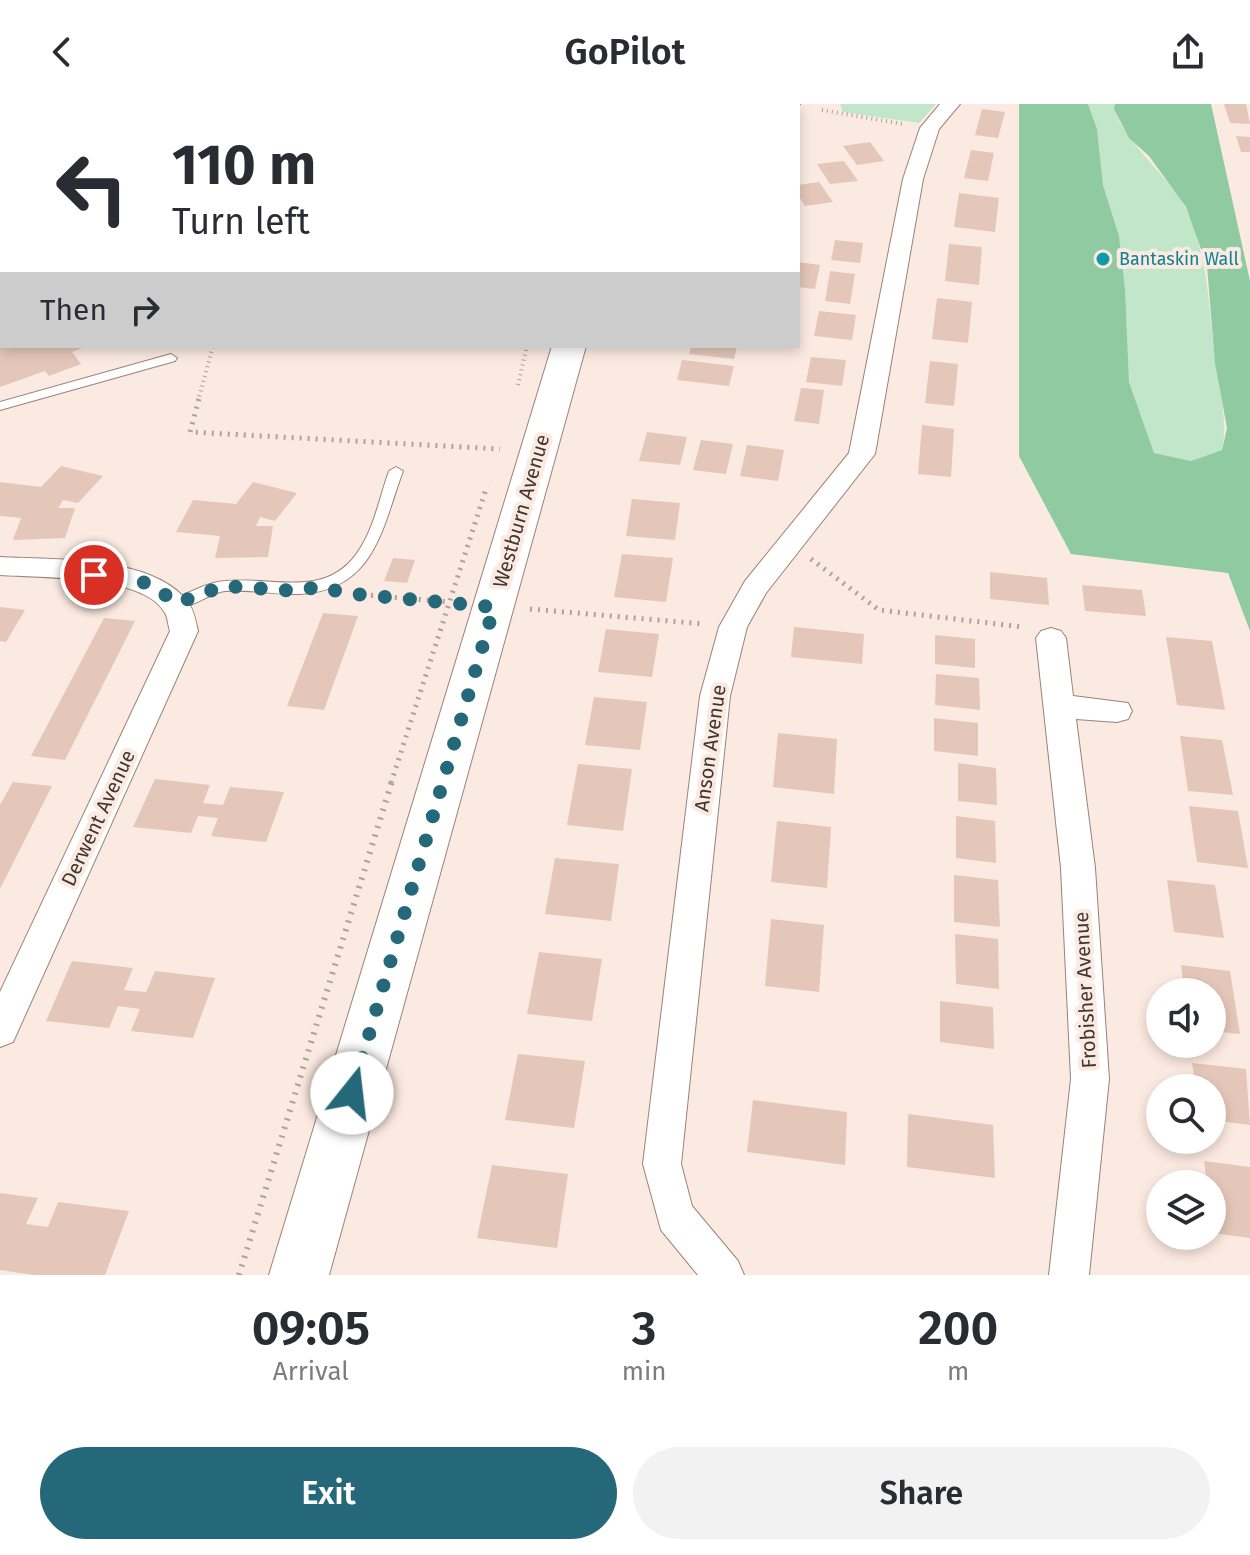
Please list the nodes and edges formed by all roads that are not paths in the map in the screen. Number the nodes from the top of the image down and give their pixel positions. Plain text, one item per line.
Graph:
1 (950, 104) edge
2 (568, 348) edge
3 (171, 358) dead end
4 (0, 406) edge
5 (396, 471) dead end
6 (0, 566) edge
7 (178, 603) junction
8 (1051, 638) road end
9 (1059, 706) junction
10 (1117, 711) dead end
11 (0, 1031) edge
12 (712, 1262) edge
13 (299, 1275) edge
14 (1069, 1275) edge

1 - 12 street, Anson Avenue
2 - 13 main road, Westburn Avenue
3 - 4 lane
5 - 7 lane
6 - 7 street
7 - 11 street, Derwent Avenue
8 - 9 street, Frobisher Avenue
9 - 10 street
9 - 14 street, Frobisher Avenue

